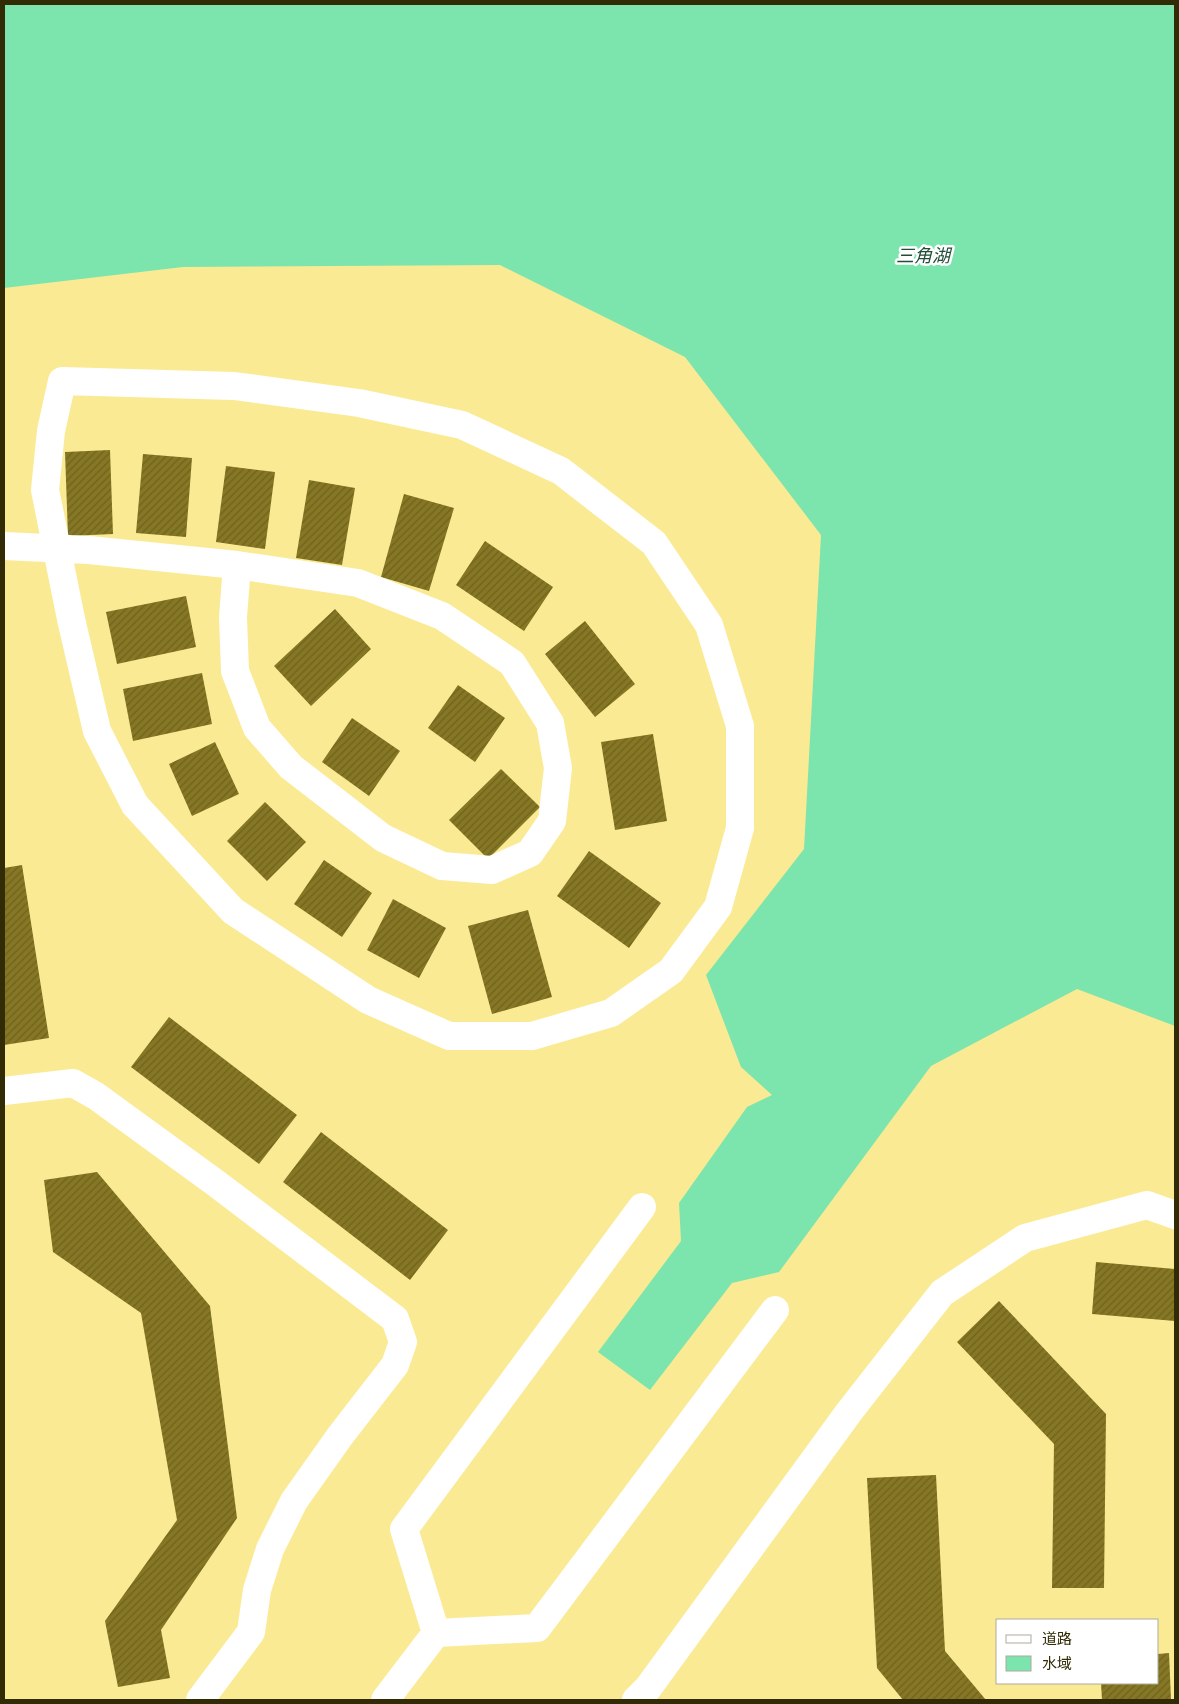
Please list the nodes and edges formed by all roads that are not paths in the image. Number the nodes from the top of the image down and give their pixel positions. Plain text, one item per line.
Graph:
1 (4, 546) edge
2 (56, 548) junction
3 (237, 566) junction
4 (4, 1091) edge
5 (642, 1207) dead end
6 (1175, 1215) edge
7 (775, 1310) dead end
8 (436, 1633) junction
9 (200, 1700) edge
10 (385, 1700) edge
11 (636, 1700) edge

1 - 2 street
2 - 2 street
2 - 3 street
3 - 3 street
4 - 9 street
5 - 8 street
6 - 11 street
7 - 8 street
8 - 10 street

